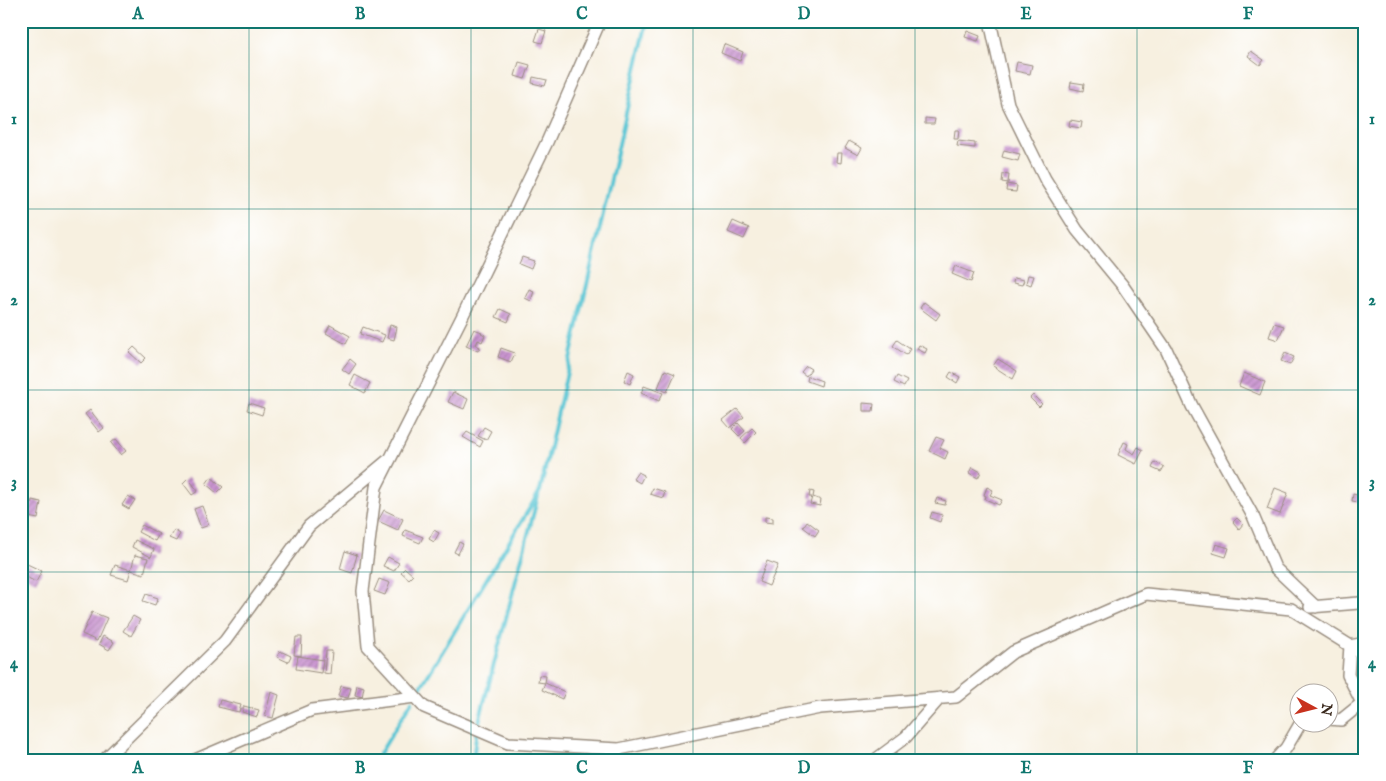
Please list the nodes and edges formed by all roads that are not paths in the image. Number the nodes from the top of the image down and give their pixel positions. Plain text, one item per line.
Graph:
1 (600, 21) edge
2 (990, 21) edge
3 (391, 459) junction
4 (1365, 601) edge
5 (1316, 607) junction
6 (1291, 609) junction
7 (1365, 643) edge
8 (1350, 646) junction
9 (1365, 655) edge
10 (415, 697) junction
11 (940, 698) junction
12 (1338, 720) edge
13 (1294, 734) edge
14 (104, 760) edge
15 (195, 760) edge
16 (874, 760) edge
17 (1275, 760) edge

1 - 3 street
2 - 5 street
3 - 10 street
3 - 14 street
4 - 5 street
5 - 6 street
6 - 8 street
6 - 11 street
7 - 8 street
8 - 9 street
8 - 12 street
10 - 11 street
10 - 15 street
11 - 16 street
13 - 17 street

